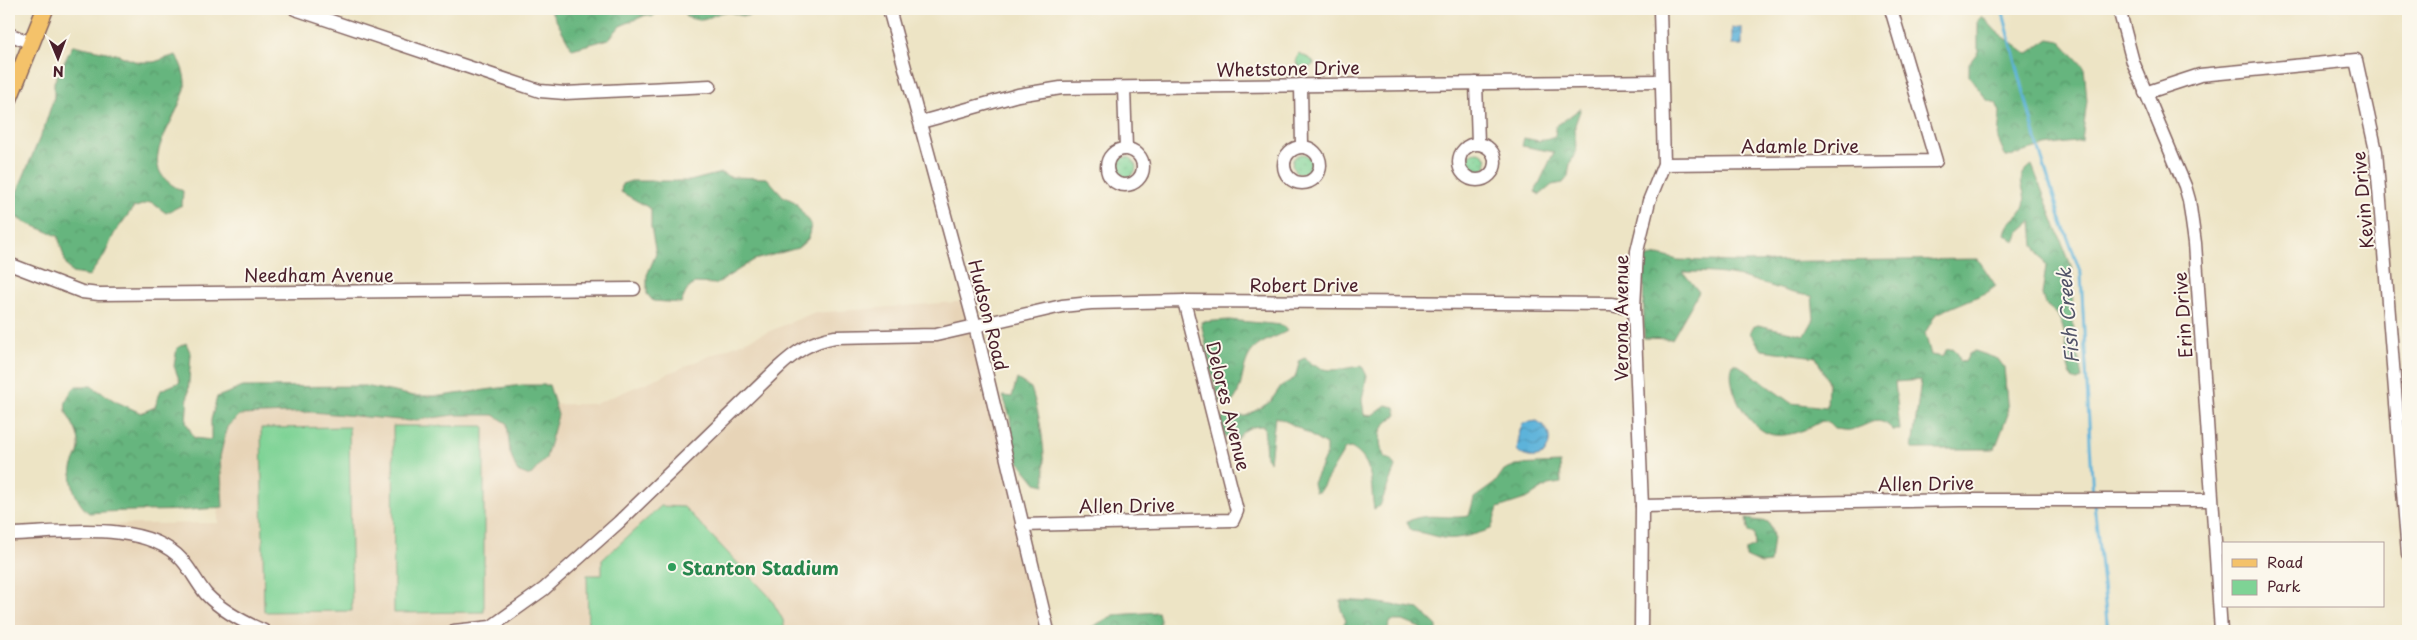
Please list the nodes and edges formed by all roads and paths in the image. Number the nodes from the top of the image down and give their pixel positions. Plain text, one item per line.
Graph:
1 (45, 9) edge
2 (295, 9) edge
3 (889, 9) edge
4 (1660, 9) edge
5 (1891, 9) edge
6 (2118, 9) edge
7 (9, 34) edge
8 (31, 43) junction
9 (1660, 81) junction
10 (1476, 84) junction
11 (1301, 85) junction
12 (710, 86) dead end
13 (1124, 88) junction
14 (2144, 92) junction
15 (9, 99) edge
16 (921, 122) junction
17 (1478, 143) dead end
18 (1302, 146) dead end
19 (1126, 148) dead end
20 (1664, 164) junction
21 (9, 264) edge
22 (634, 289) dead end
23 (1184, 301) junction
24 (1634, 308) junction
25 (975, 326) junction
26 (2212, 500) junction
27 (1642, 506) junction
28 (1233, 520) joint
29 (1022, 526) junction
30 (9, 534) edge
31 (2408, 554) edge
32 (264, 631) edge
33 (454, 631) edge
34 (1048, 631) edge
35 (1641, 631) edge
36 (2221, 631) edge

1 - 8 main road
2 - 12 street
3 - 16 street, Hudson Road
4 - 9 street, Verona Avenue
5 - 20 street, Adamle Drive
6 - 14 street, Erin Drive
7 - 8 street
8 - 15 main road
9 - 10 street, Whetstone Drive
9 - 20 street, Verona Avenue
10 - 11 street, Whetstone Drive
10 - 17 street
11 - 13 street, Whetstone Drive
11 - 18 street
13 - 16 street, Whetstone Drive
13 - 19 street
14 - 26 street, Erin Drive
14 - 31 street, Kevin Drive
16 - 25 street, Hudson Road
20 - 24 street, Verona Avenue
21 - 22 street, Needham Avenue
23 - 24 street, Robert Drive
23 - 25 street, Robert Drive
23 - 28 street, Delores Avenue
24 - 27 street, Verona Avenue
25 - 29 street, Hudson Road
25 - 33 street, Robert Drive
26 - 27 street, Allen Drive
26 - 36 street, Erin Drive
27 - 35 street, Verona Avenue
28 - 29 street, Allen Drive
29 - 34 street, Hudson Road
30 - 32 street

